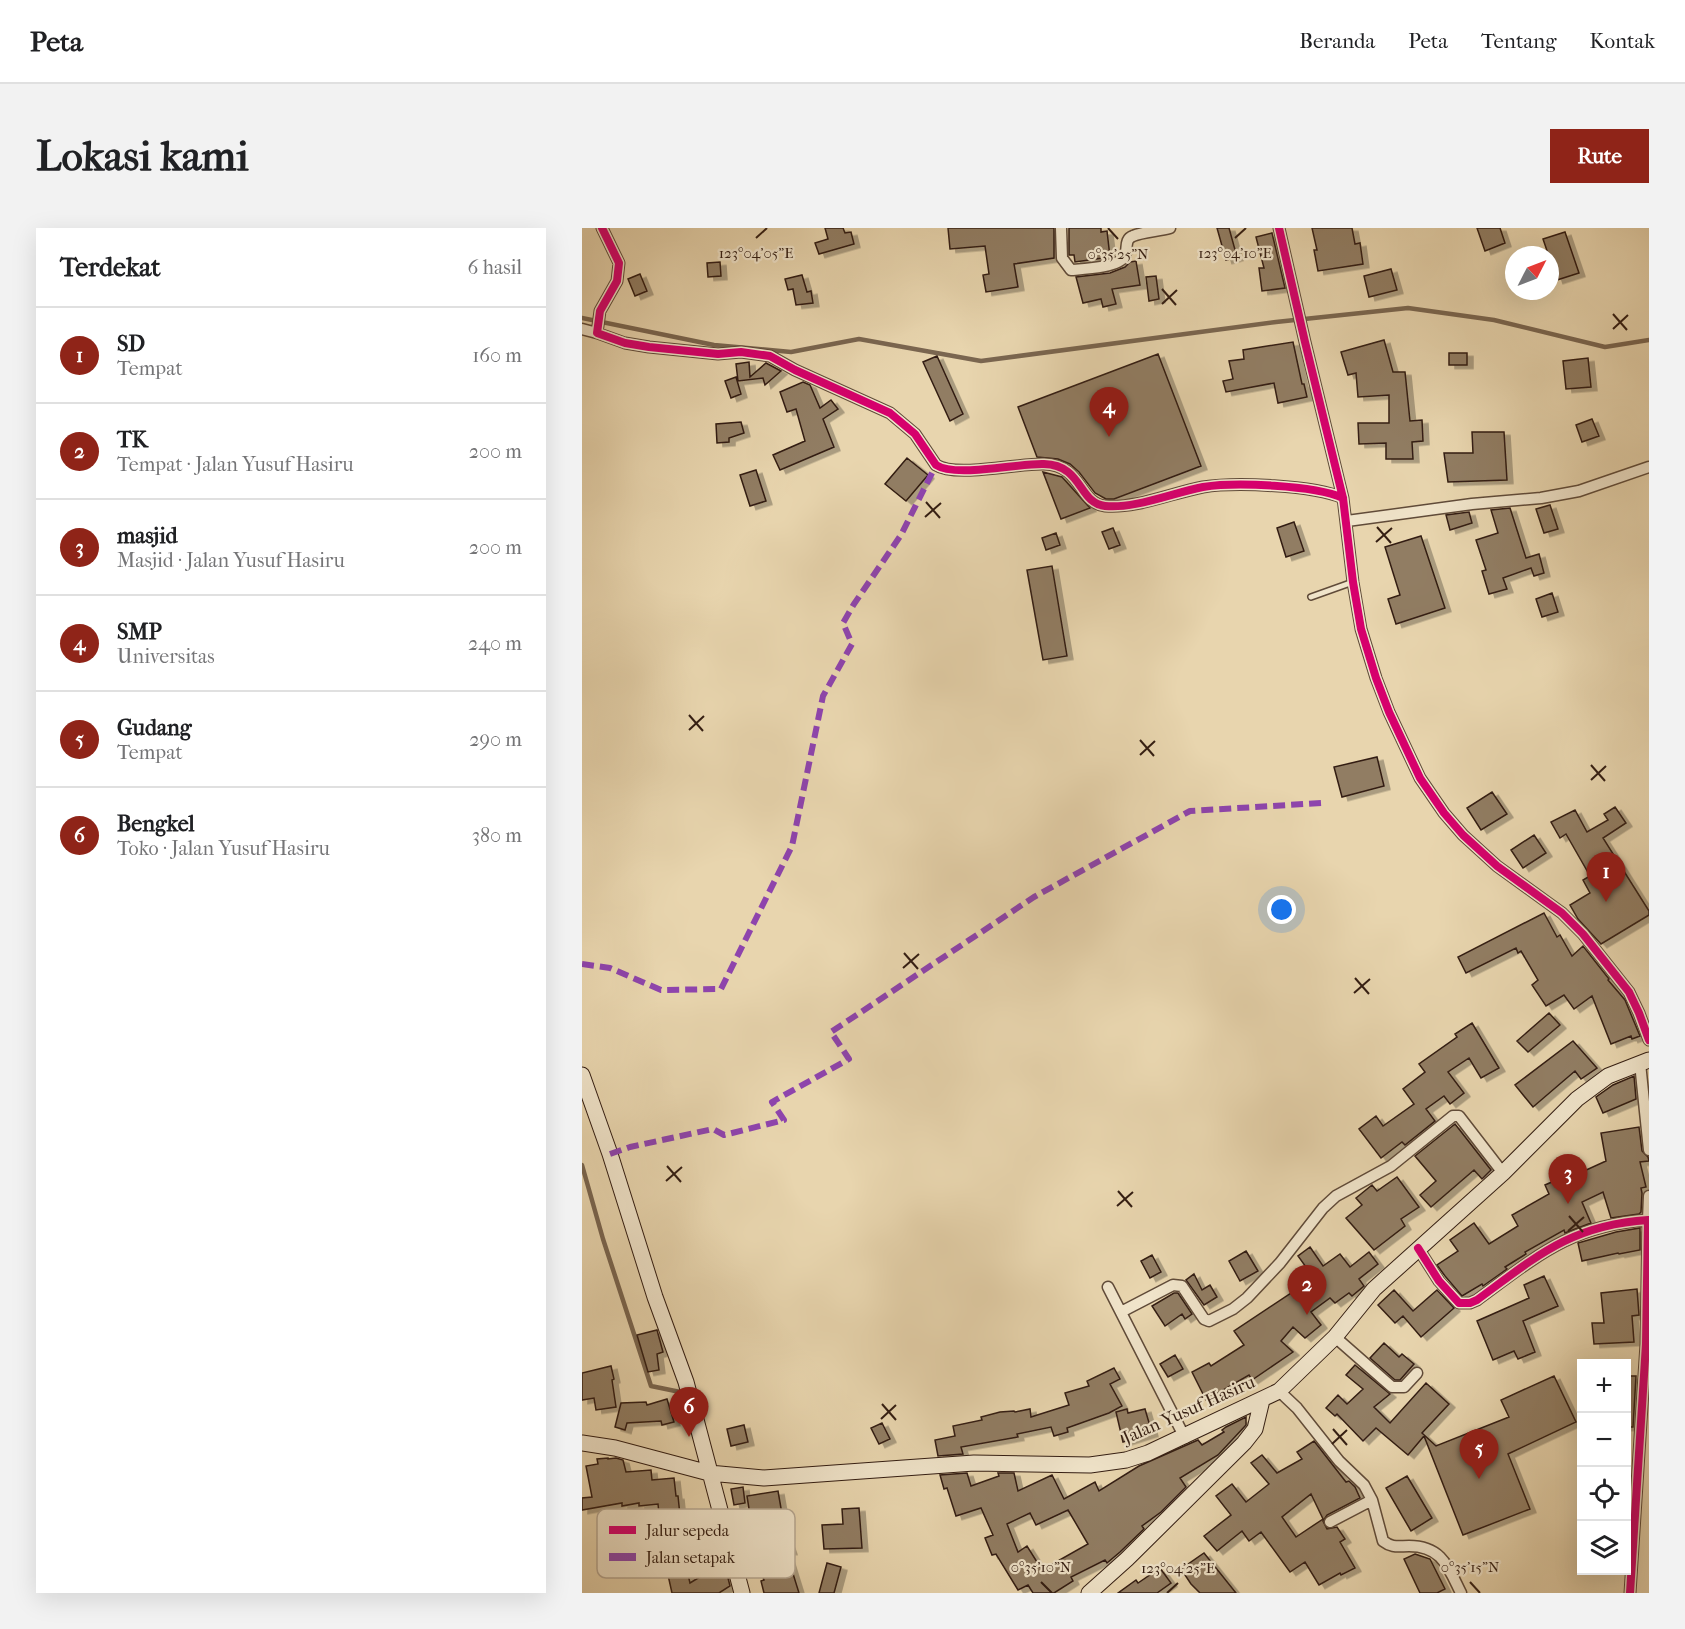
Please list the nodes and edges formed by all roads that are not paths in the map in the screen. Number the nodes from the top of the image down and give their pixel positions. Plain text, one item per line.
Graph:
1 (602, 228) edge
2 (1061, 228) edge
3 (1170, 228) edge
4 (1280, 228) edge
5 (597, 328) junction
6 (582, 329) edge
7 (1649, 467) edge
8 (1343, 498) junction
9 (1347, 521) junction
10 (1353, 582) junction
11 (1311, 597) dead end
12 (1649, 1040) edge
13 (1644, 1061) edge
14 (582, 1075) edge
15 (1649, 1150) edge
16 (1503, 1173) junction
17 (1649, 1196) edge
18 (1648, 1220) edge
19 (1418, 1248) junction
20 (1108, 1287) dead end
21 (1121, 1312) junction
22 (1335, 1337) junction
23 (1417, 1373) dead end
24 (1279, 1391) junction
25 (1262, 1401) junction
26 (1185, 1438) junction
27 (582, 1443) edge
28 (709, 1473) junction
29 (1372, 1500) junction
30 (719, 1509) edge
31 (1330, 1522) dead end
32 (738, 1578) edge
33 (742, 1593) edge
34 (1089, 1593) edge
35 (1461, 1593) edge
36 (1630, 1593) edge

1 - 5 street
2 - 3 street
4 - 8 street
5 - 6 street
5 - 8 street
7 - 9 street
8 - 9 street
9 - 10 street
10 - 11 lane
10 - 12 street
13 - 15 street
13 - 16 main road, Jalan Yusuf Hasiru
14 - 28 main road
16 - 19 main road, Jalan Yusuf Hasiru
16 - 21 street
17 - 18 street
18 - 19 street
18 - 36 street
19 - 22 main road, Jalan Yusuf Hasiru
20 - 21 street
21 - 26 street
22 - 23 street
22 - 24 main road, Jalan Yusuf Hasiru
24 - 25 main road, Jalan Yusuf Hasiru
24 - 29 street
25 - 26 main road, Jalan Yusuf Hasiru
25 - 34 main road
26 - 28 main road, Jalan Yusuf Hasiru
27 - 28 main road, Jalan Yusuf Hasiru
28 - 30 main road
29 - 31 street
29 - 35 street
32 - 33 main road

